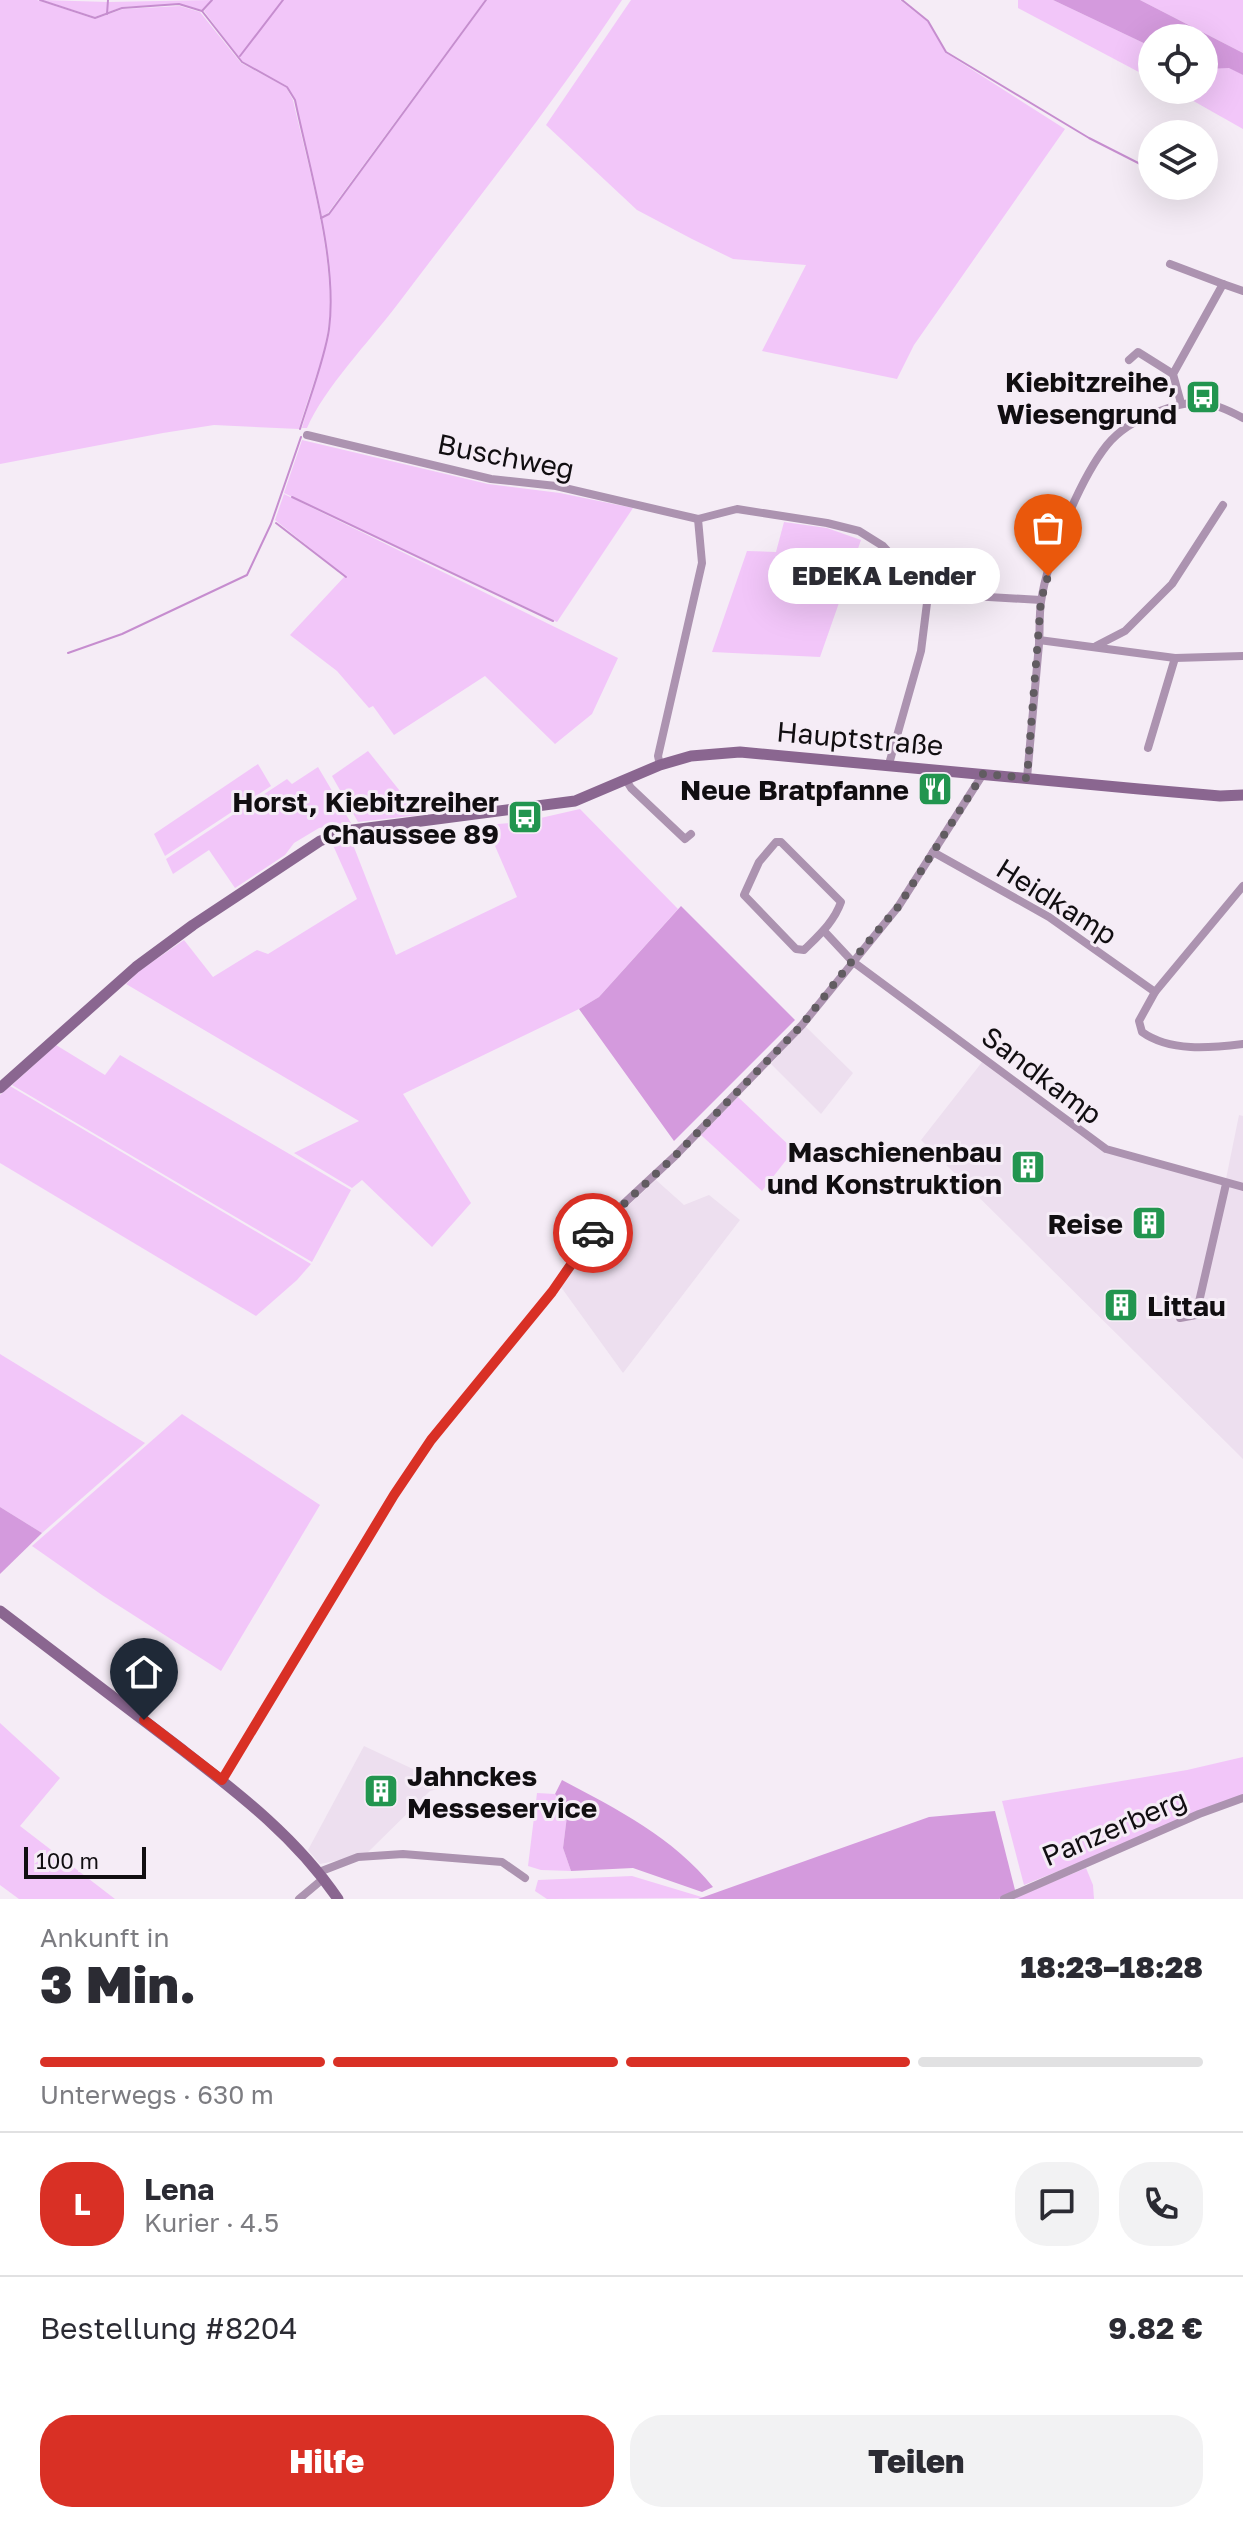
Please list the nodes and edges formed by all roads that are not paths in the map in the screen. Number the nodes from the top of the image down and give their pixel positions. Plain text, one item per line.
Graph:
1 (1170, 264) dead end
2 (1223, 284) junction
3 (1243, 291) edge
4 (1129, 360) dead end
5 (1173, 374) junction
6 (1181, 403) junction
7 (1243, 418) edge
8 (307, 435) dead end
9 (1223, 505) dead end
10 (698, 519) junction
11 (938, 594) dead end
12 (1041, 600) junction
13 (1039, 640) junction
14 (1095, 647) junction
15 (1243, 656) edge
16 (1175, 658) junction
17 (1148, 748) dead end
18 (889, 764) junction
19 (660, 765) junction
20 (983, 774) junction
21 (1027, 778) junction
22 (626, 780) junction
23 (1243, 795) edge
24 (691, 834) dead end
25 (933, 852) junction
26 (1243, 886) edge
27 (824, 931) junction
28 (852, 961) junction
29 (1155, 992) junction
30 (1243, 1044) edge
31 (0, 1088) edge
32 (1226, 1184) junction
33 (1243, 1187) edge
34 (1180, 1318) dead end
35 (0, 1611) edge
36 (222, 1780) junction
37 (1243, 1798) edge
38 (322, 1875) junction
39 (525, 1878) dead end
40 (299, 1899) edge
41 (338, 1899) edge
42 (1004, 1899) edge

1 - 2 street
2 - 3 street
2 - 5 street
4 - 5 street
5 - 6 street
6 - 7 street
6 - 12 street
8 - 10 street, Buschweg
9 - 14 street
10 - 18 street, Buschweg
10 - 19 street
11 - 12 street
12 - 13 street
13 - 14 street
13 - 21 street
14 - 16 street
15 - 16 street
16 - 17 street
18 - 19 street, Hauptstraße
18 - 20 street, Hauptstraße
19 - 22 street, Hauptstraße
20 - 21 street, Hauptstraße
20 - 25 street
21 - 23 street, Hauptstraße
22 - 24 street
22 - 31 street, Hauptstraße
25 - 28 street
25 - 29 street, Heidkamp
26 - 29 street
27 - 27 street
27 - 28 street, Sandkamp
28 - 32 street, Sandkamp
28 - 36 street
29 - 30 street
32 - 33 street, Sandkamp
32 - 34 street
35 - 36 street
36 - 38 street
37 - 42 street, Panzerberg
38 - 39 street
38 - 40 street
38 - 41 street

